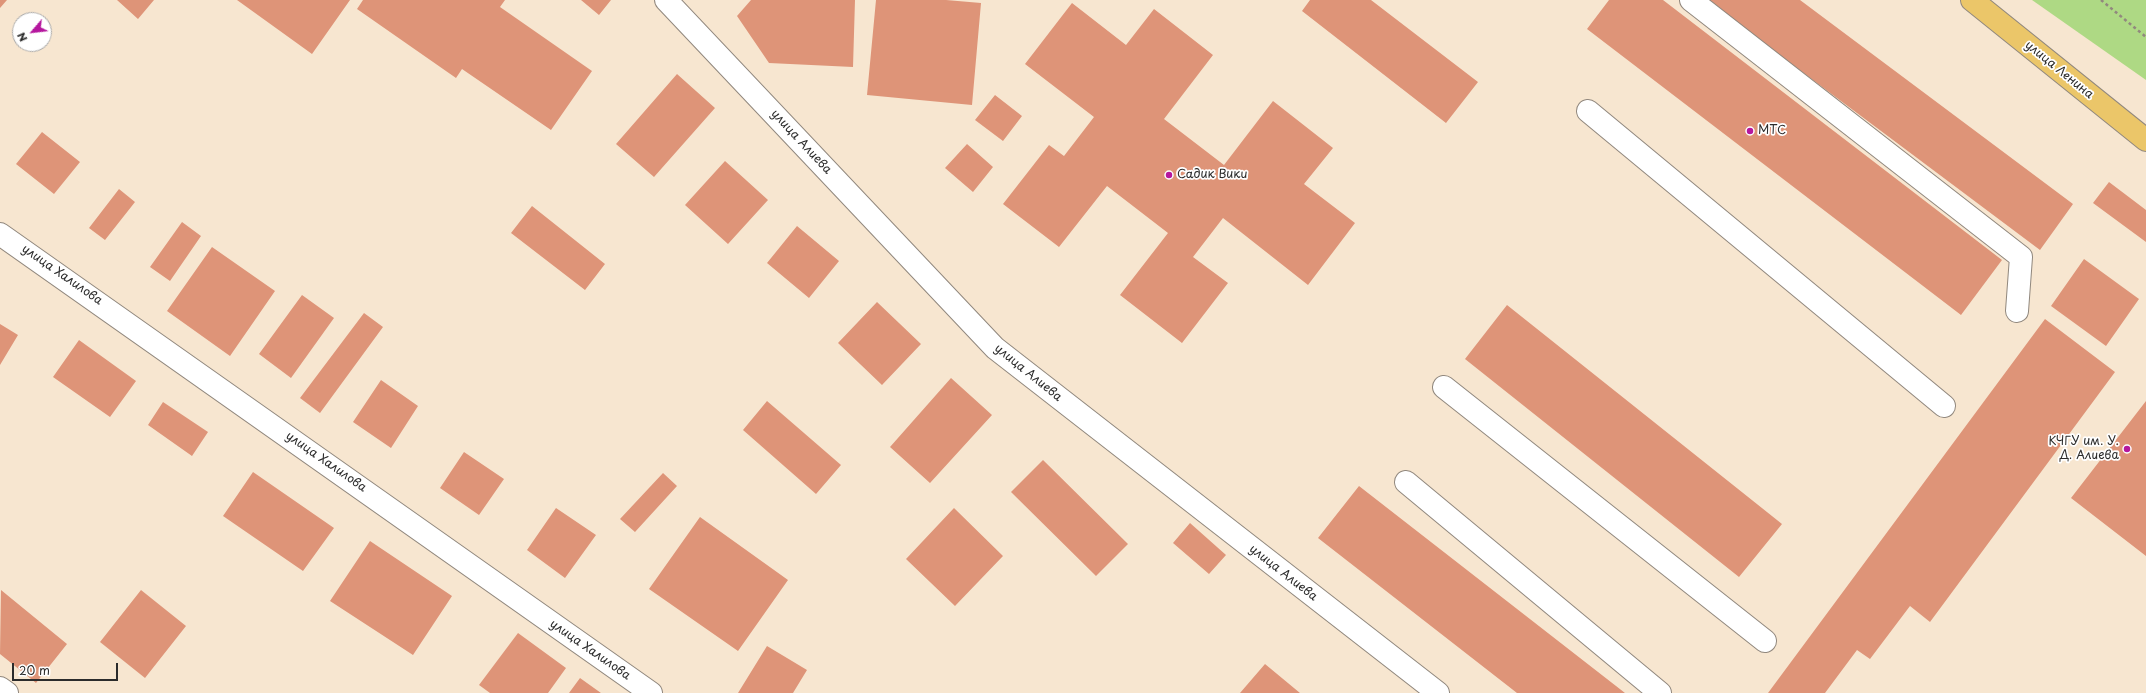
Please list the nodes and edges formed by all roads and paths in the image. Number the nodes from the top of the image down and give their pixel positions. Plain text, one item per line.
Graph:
1 (666, 0) edge
2 (1691, 0) edge
3 (1972, 0) edge
4 (2101, 0) edge
5 (2146, 37) edge
6 (1588, 111) dead end
7 (2146, 140) edge
8 (0, 234) edge
9 (2017, 311) dead end
10 (1444, 387) dead end
11 (1944, 406) dead end
12 (1406, 482) dead end
13 (1765, 641) dead end
14 (0, 688) edge
15 (7, 693) edge
16 (651, 693) edge
17 (1438, 693) edge
18 (1660, 693) edge

1 - 17 street, улица Алиева
2 - 9 street
3 - 7 main road, улица Ленина
4 - 5 path
6 - 11 street
8 - 16 street, улица Халилова
10 - 13 street
12 - 18 street
14 - 15 street

